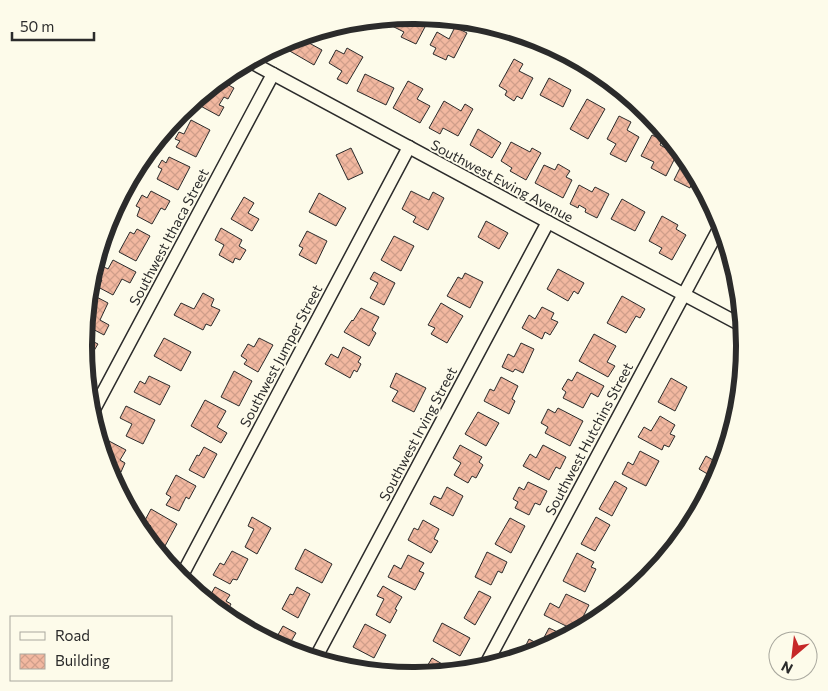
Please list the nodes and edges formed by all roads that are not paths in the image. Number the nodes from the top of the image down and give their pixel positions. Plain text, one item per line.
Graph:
1 (257, 65) edge
2 (273, 74) junction
3 (409, 147) junction
4 (548, 222) junction
5 (716, 234) edge
6 (683, 294) junction
7 (735, 322) edge
8 (97, 403) edge
9 (184, 571) edge
10 (319, 652) edge
11 (489, 658) edge

1 - 2 street, Southwest Ewing Avenue
2 - 3 street, Southwest Ewing Avenue
2 - 8 street, Southwest Ithaca Street
3 - 4 street, Southwest Ewing Avenue
3 - 9 street, Southwest Jumper Street
4 - 6 street, Southwest Ewing Avenue
4 - 10 street, Southwest Irving Street
5 - 6 street, Southwest Hutchins Street
6 - 7 street, Southwest Ewing Avenue
6 - 11 street, Southwest Hutchins Street

